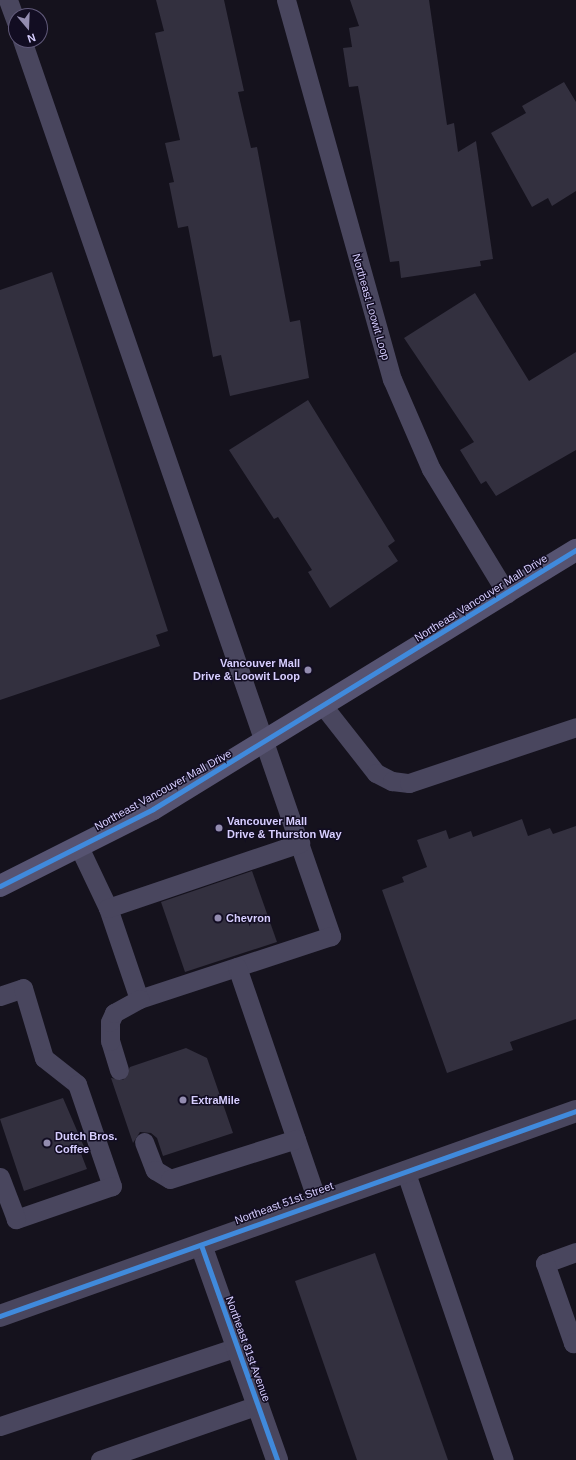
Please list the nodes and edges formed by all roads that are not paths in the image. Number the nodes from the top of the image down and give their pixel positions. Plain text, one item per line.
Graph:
1 (286, 0) edge
2 (25, 48) edge
3 (576, 550) edge
4 (507, 594) junction
5 (324, 707) junction
6 (576, 727) edge
7 (267, 742) junction
8 (300, 843) junction
9 (79, 847) junction
10 (0, 886) edge
11 (108, 908) junction
12 (237, 967) junction
13 (0, 996) edge
14 (139, 999) junction
15 (120, 1070) dead end
16 (576, 1111) edge
17 (296, 1139) junction
18 (144, 1142) dead end
19 (405, 1170) junction
20 (0, 1176) edge
21 (317, 1201) junction
22 (201, 1245) junction
23 (576, 1252) edge
24 (0, 1316) edge
25 (576, 1342) edge
26 (237, 1347) junction
27 (258, 1405) junction
28 (0, 1426) edge
29 (100, 1460) edge
30 (277, 1460) edge
31 (504, 1460) edge

1 - 4 lane, Northeast Loowit Loop
2 - 7 lane
3 - 4 main road, Northeast Vancouver Mall Drive
4 - 5 main road, Northeast Vancouver Mall Drive
5 - 6 lane
5 - 7 main road, Northeast Vancouver Mall Drive
7 - 8 lane
7 - 9 main road, Northeast Vancouver Mall Drive
8 - 11 lane
8 - 12 lane
9 - 10 main road, Northeast Vancouver Mall Drive
9 - 11 lane
11 - 14 lane
12 - 14 lane
12 - 17 lane
13 - 20 lane
14 - 15 lane
16 - 19 street, Northeast 51st Street
17 - 18 lane
17 - 21 lane
19 - 21 street, Northeast 51st Street
19 - 31 lane
21 - 22 street, Northeast 51st Street
22 - 24 street, Northeast 51st Street
22 - 26 street, Northeast 81st Avenue
23 - 25 lane
26 - 27 street, Northeast 81st Avenue
26 - 28 lane
27 - 29 lane
27 - 30 street, Northeast 81st Avenue

